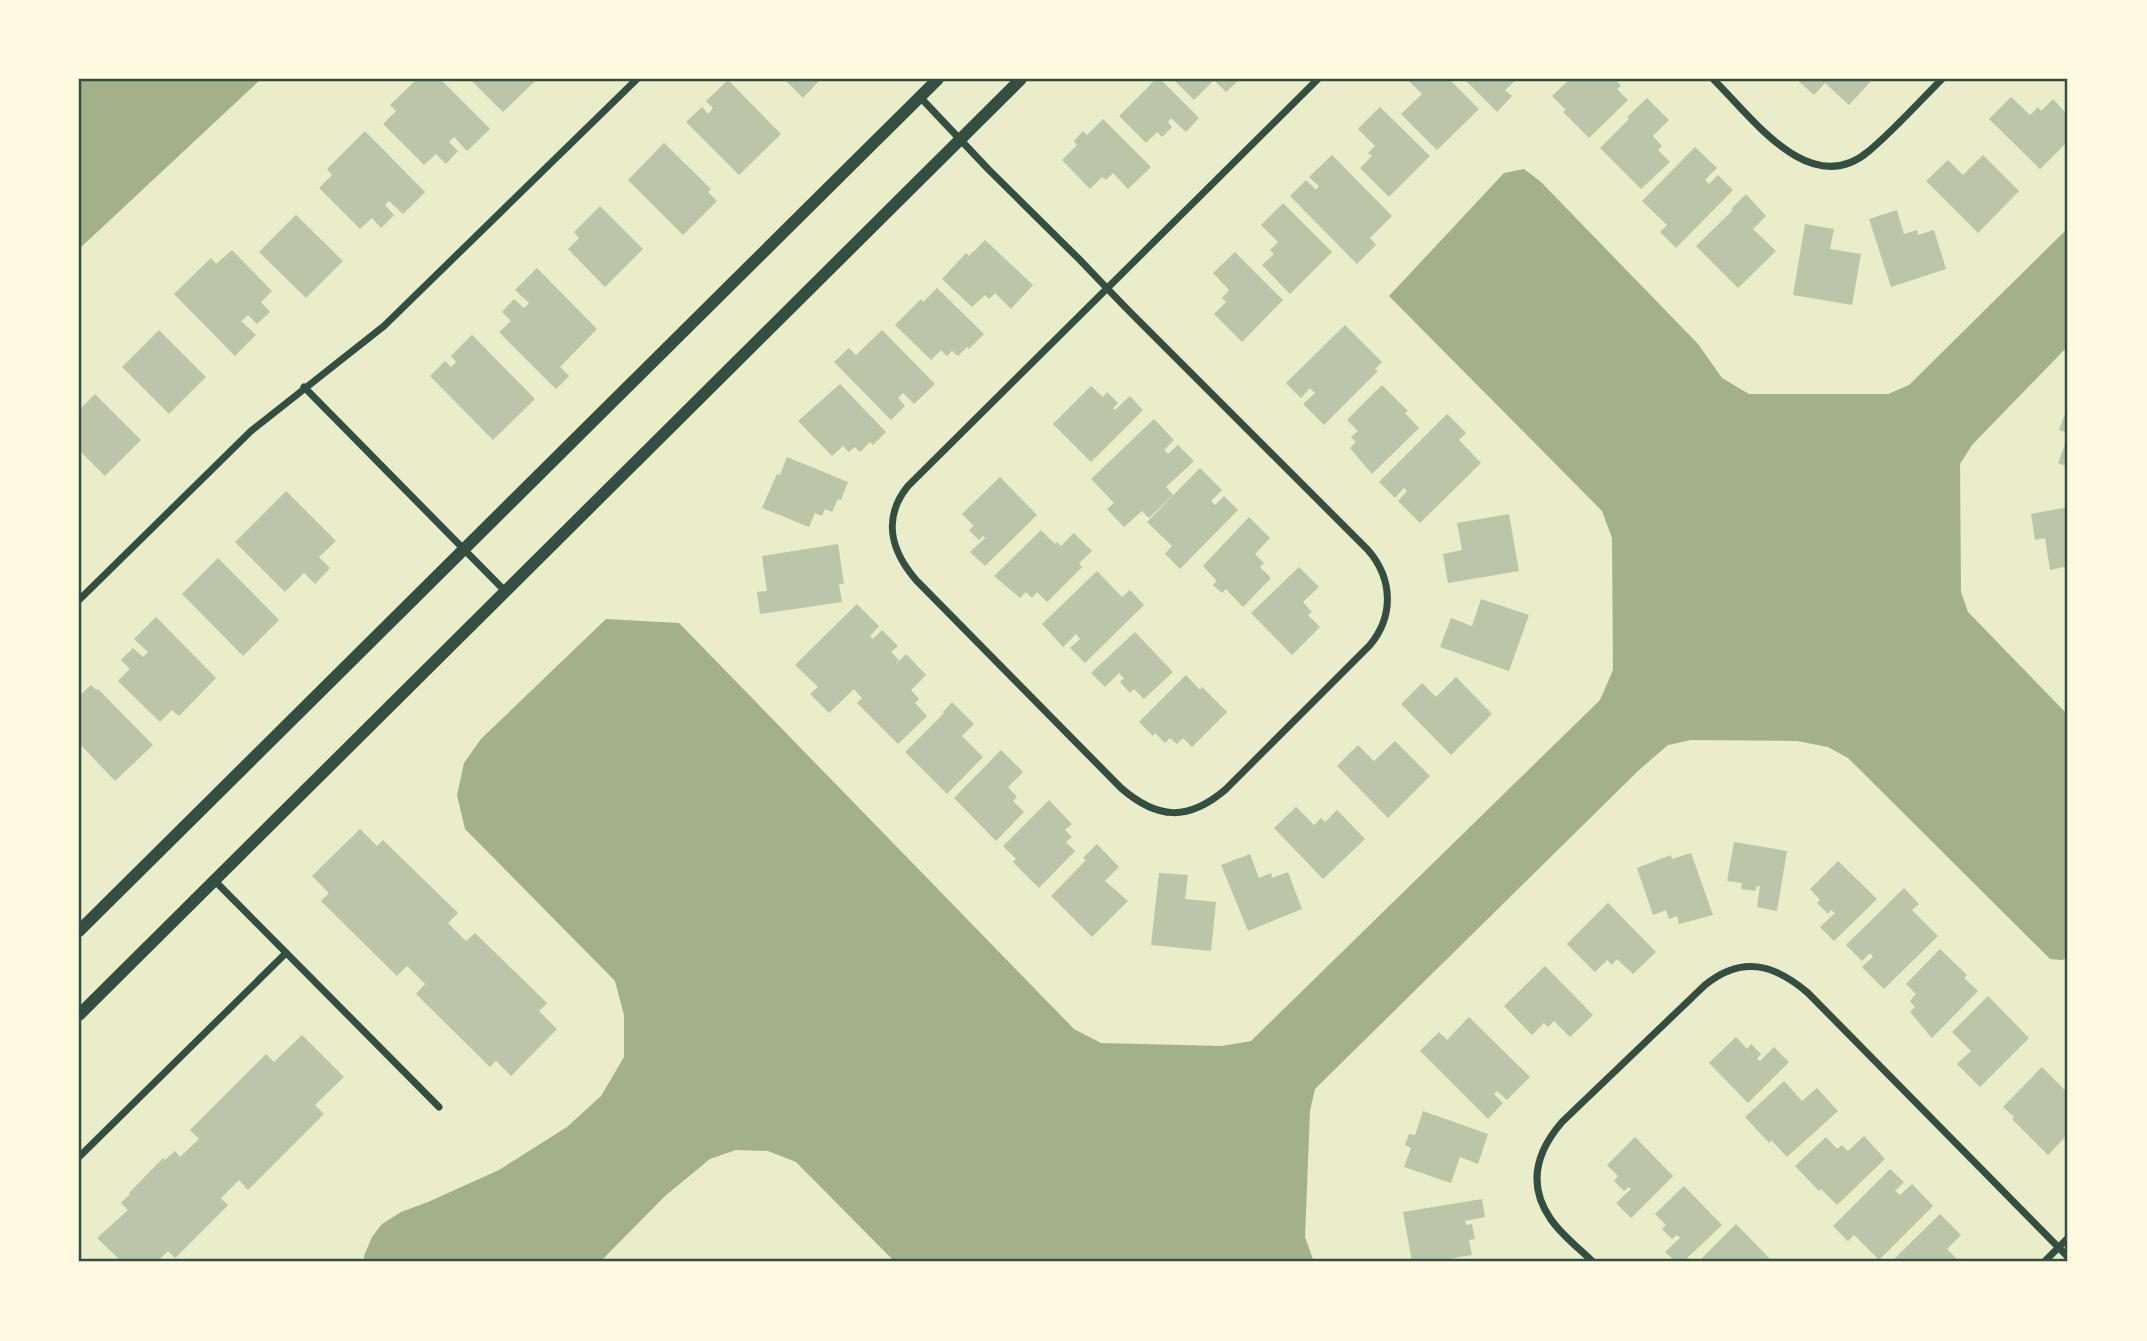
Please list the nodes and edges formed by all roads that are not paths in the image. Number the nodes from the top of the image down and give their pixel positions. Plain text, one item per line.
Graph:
1 (637, 79) edge
2 (939, 79) edge
3 (1021, 79) edge
4 (1318, 79) edge
5 (1713, 79) edge
6 (1941, 79) edge
7 (920, 97) junction
8 (960, 139) junction
9 (1107, 288) junction
10 (304, 387) junction
11 (465, 549) junction
12 (506, 592) junction
13 (79, 600) edge
14 (214, 880) junction
15 (79, 931) edge
16 (286, 953) junction
17 (79, 1015) edge
18 (439, 1107) dead end
19 (79, 1157) edge
20 (2068, 1238) edge
21 (2059, 1248) junction
22 (2068, 1257) edge
23 (1593, 1262) edge
24 (2044, 1262) edge

1 - 10 street
2 - 7 street
3 - 8 street
4 - 9 street
5 - 6 street
7 - 8 street
7 - 11 street
8 - 9 street
8 - 12 street
9 - 9 street
10 - 11 street
10 - 13 street
11 - 12 street
11 - 15 street
12 - 14 street
14 - 16 street
14 - 17 street
16 - 18 street
16 - 19 street
20 - 21 street
21 - 22 street
21 - 23 street
21 - 24 street

